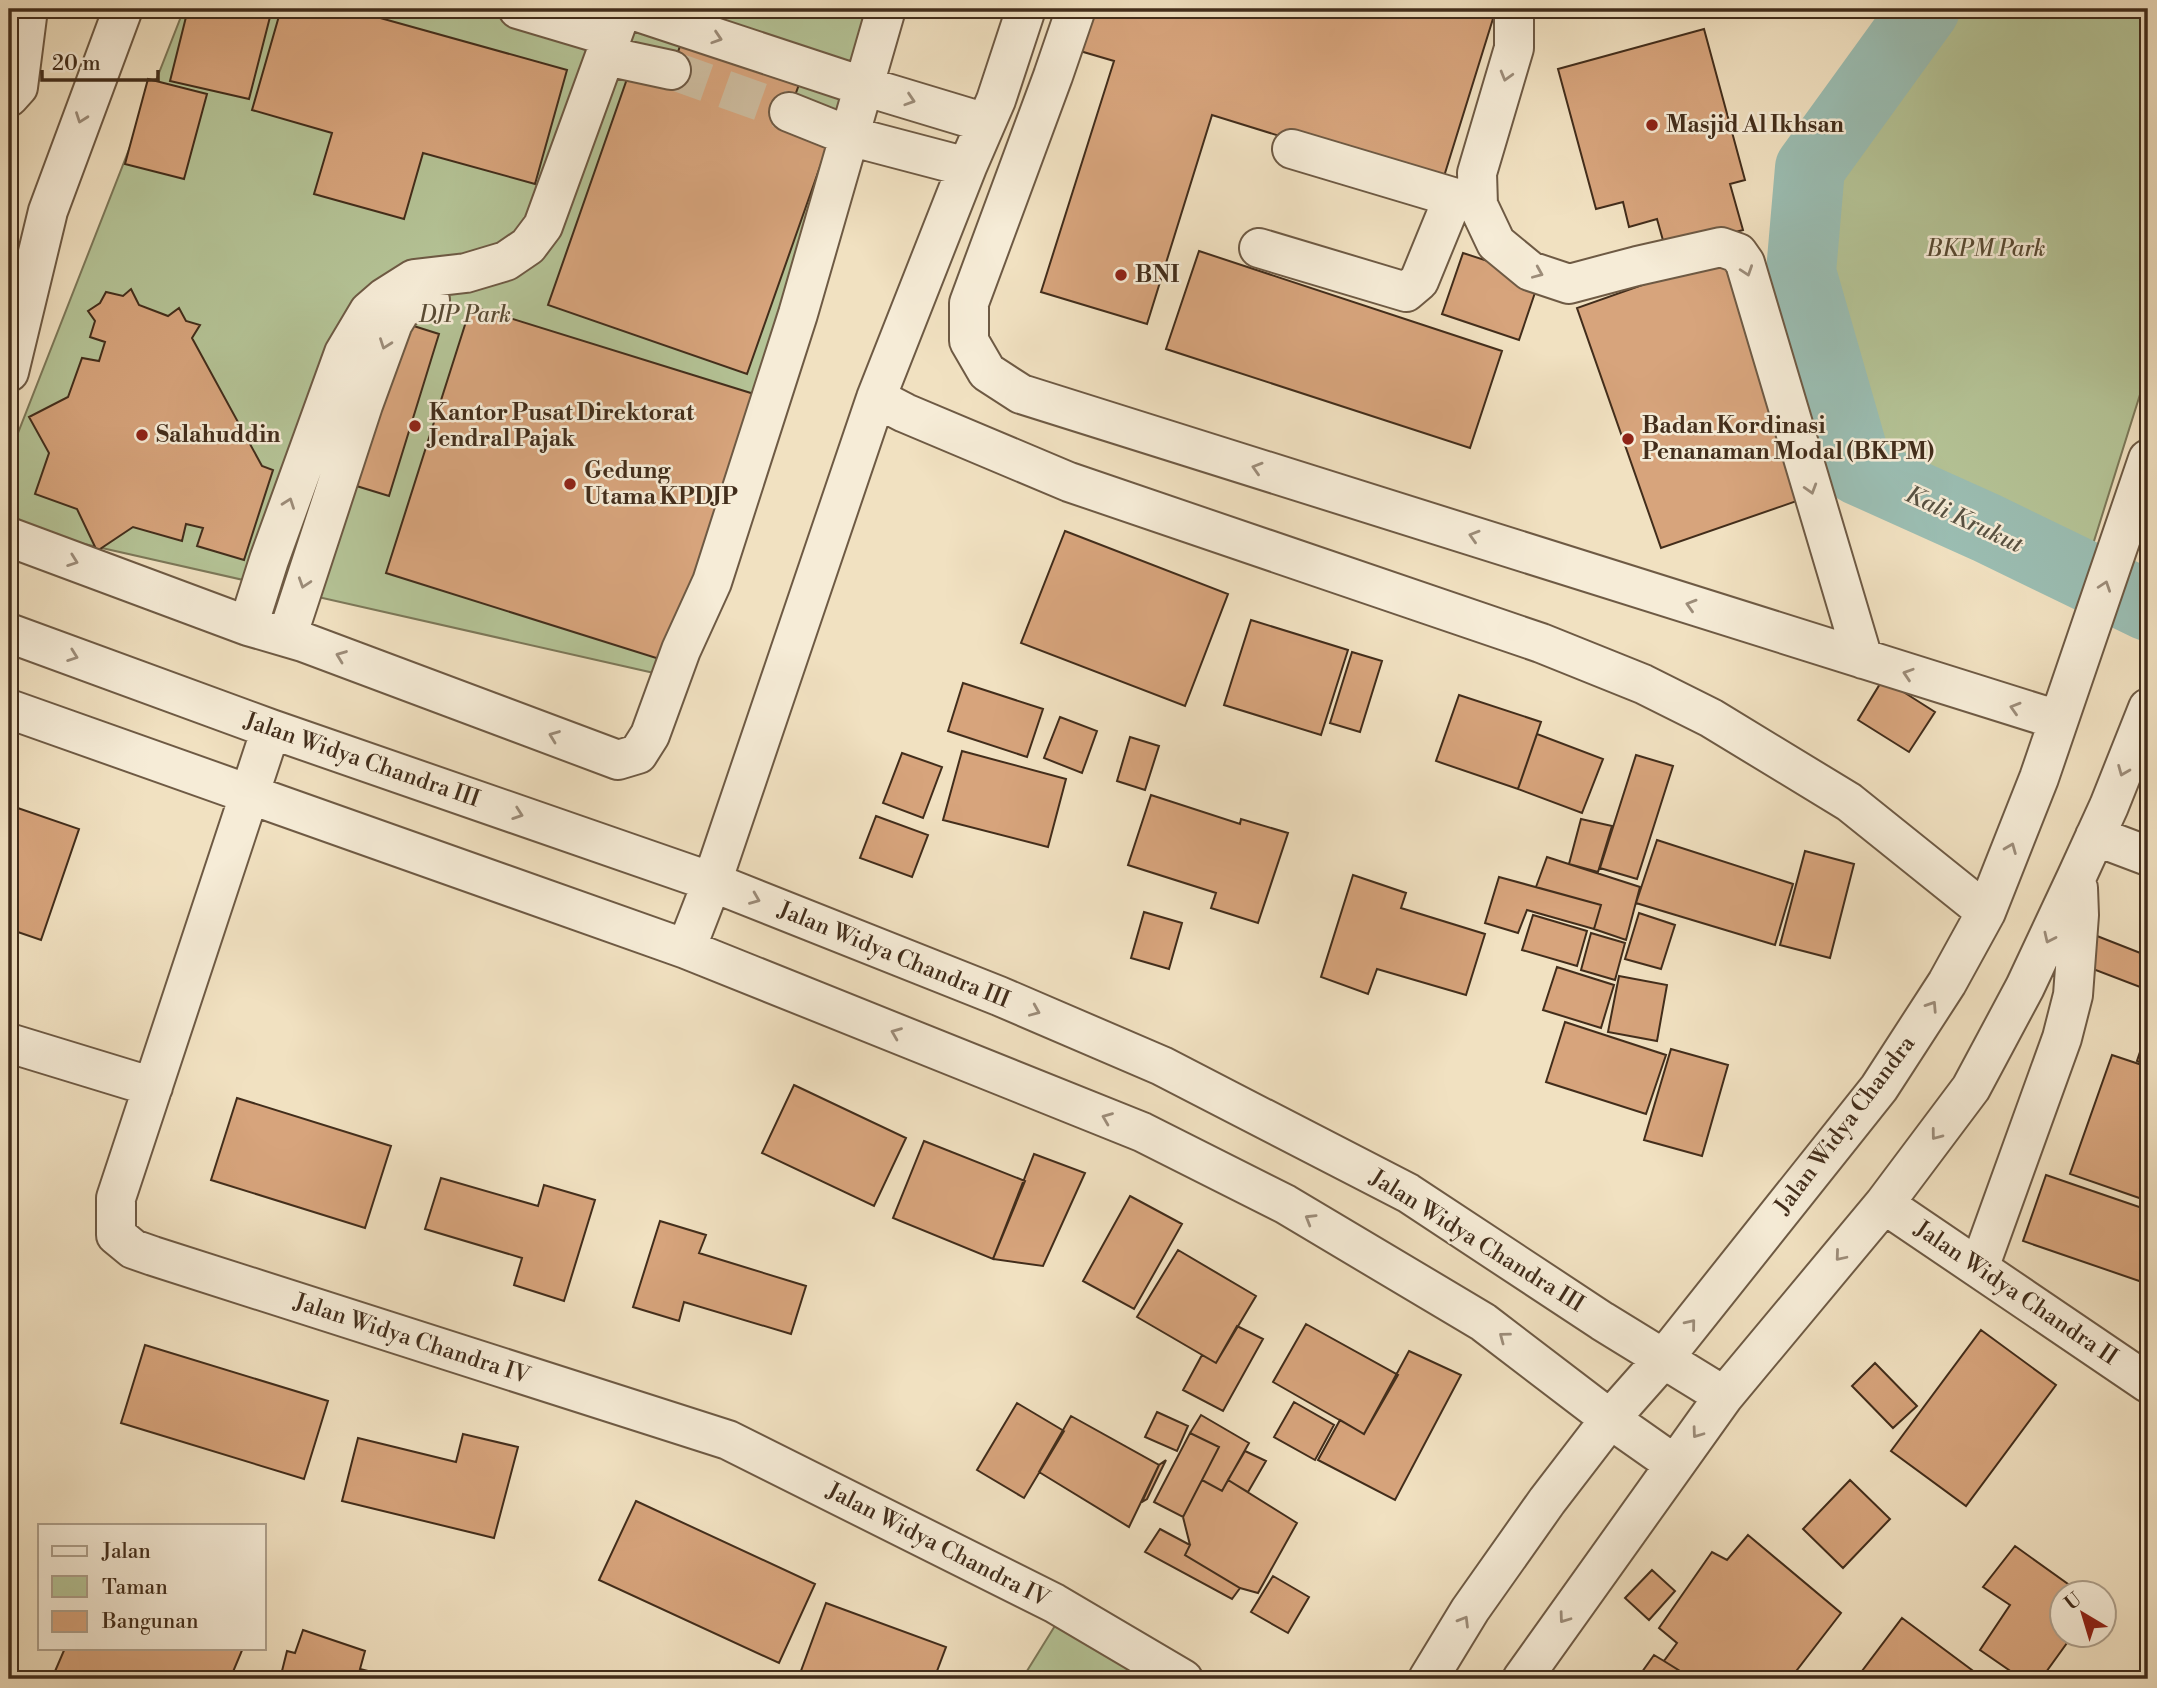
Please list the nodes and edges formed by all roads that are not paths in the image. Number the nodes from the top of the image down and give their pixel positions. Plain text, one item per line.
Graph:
1 (28, 9) edge
2 (123, 9) edge
3 (518, 9) edge
4 (886, 9) edge
5 (1026, 9) edge
6 (1076, 9) edge
7 (1514, 9) edge
8 (619, 34) edge
9 (1009, 64) junction
10 (671, 70) tunnel mouth
11 (1053, 76) junction
12 (863, 85) junction
13 (9, 97) edge
14 (789, 112) tunnel mouth
15 (986, 123) junction
16 (849, 136) junction
17 (1292, 149) dead end
18 (967, 167) junction
19 (1466, 201) junction
20 (1259, 248) dead end
21 (9, 372) edge
22 (876, 398) junction
23 (2148, 459) edge
24 (9, 537) edge
25 (248, 626) junction
26 (9, 633) edge
27 (287, 637) junction
28 (1863, 659) junction
29 (2148, 708) edge
30 (9, 709) edge
31 (2058, 720) junction
32 (271, 729) junction
33 (251, 793) junction
34 (2095, 836) junction
35 (2148, 856) edge
36 (2077, 876) junction
37 (712, 882) junction
38 (1986, 912) junction
39 (686, 949) junction
40 (9, 1043) edge
41 (153, 1087) junction
42 (1884, 1204) junction
43 (1979, 1268) junction
44 (1664, 1358) junction
45 (2148, 1382) edge
46 (1724, 1396) junction
47 (1611, 1419) junction
48 (1674, 1464) junction
49 (1183, 1679) edge
50 (1428, 1679) edge
51 (1522, 1679) edge

1 - 13 street
2 -> 21 street
3 - 8 street
4 - 12 street
5 - 9 street
6 - 11 street
7 -> 19 street
8 - 10 street
8 -> 12 street
25 -> 8 street
8 -> 27 street
9 - 11 street
9 - 15 street
28 -> 11 street
12 -> 15 street
12 - 16 street
14 - 16 street
15 - 18 street
16 - 18 street
16 -> 27 street
17 - 19 street
18 - 22 street
19 - 20 street
19 -> 28 street
22 - 37 street
22 - 38 street
31 -> 23 street, Jalan Widya Chandra
24 -> 25 street
25 - 27 street
26 -> 32 street, Jalan Widya Chandra III
31 -> 28 street
29 -> 34 street
30 - 33 street
38 -> 31 street, Jalan Widya Chandra
32 - 33 street, Jalan Widya Chandra IV
32 -> 37 street, Jalan Widya Chandra III
33 - 39 street
33 - 41 street, Jalan Widya Chandra IV
34 - 35 street
34 - 36 street
36 -> 42 street
36 - 43 street
37 - 39 street
37 -> 44 street, Jalan Widya Chandra III
44 -> 38 street, Jalan Widya Chandra
47 -> 39 street
40 - 41 street
41 - 49 street, Jalan Widya Chandra IV
42 - 43 street, Jalan Widya Chandra II
42 -> 46 street
43 - 45 street, Jalan Widya Chandra II
44 - 46 street, Jalan Widya Chandra III
44 - 47 street, Jalan Widya Chandra
46 -> 48 street
47 - 48 street
50 -> 47 street, Jalan Widya Chandra
48 -> 51 street

